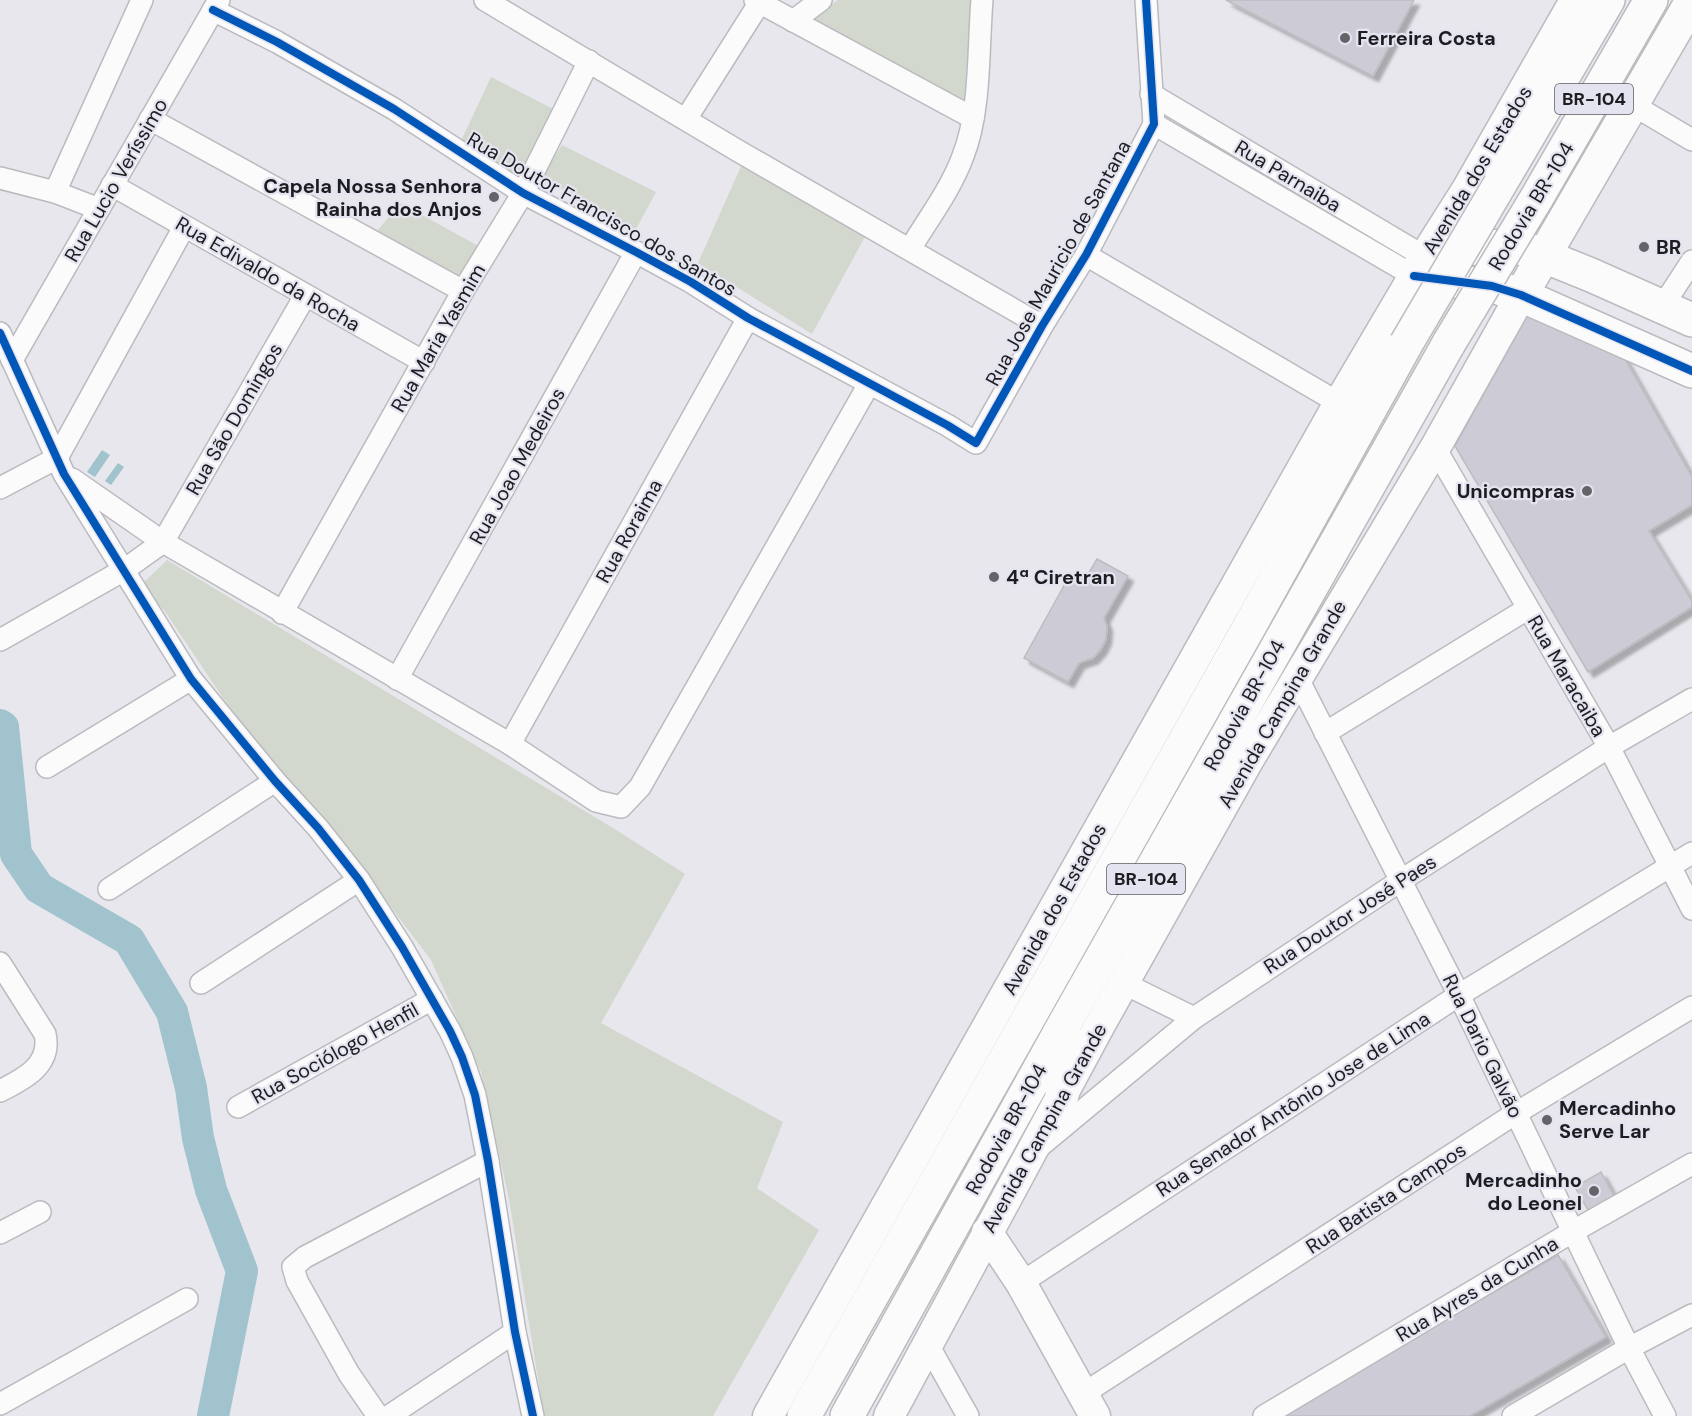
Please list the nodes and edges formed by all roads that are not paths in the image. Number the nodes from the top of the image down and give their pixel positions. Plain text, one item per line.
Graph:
1 (142, 0) edge
2 (485, 0) edge
3 (821, 0) edge
4 (982, 0) edge
5 (1146, 0) edge
6 (1577, 0) edge
7 (1608, 0) edge
8 (1651, 0) edge
9 (757, 1) edge
10 (1692, 2) edge
11 (216, 5) edge
12 (793, 21) junction
13 (589, 62) junction
14 (1151, 94) junction
15 (1633, 105) junction
16 (973, 118) junction
17 (150, 119) junction
18 (686, 119) junction
19 (1154, 124) junction
20 (1692, 140) edge
21 (0, 178) edge
22 (112, 185) junction
23 (1484, 186) junction
24 (55, 192) junction
25 (523, 193) junction
26 (99, 209) junction
27 (184, 227) junction
28 (1558, 233) junction
29 (910, 249) junction
30 (636, 252) junction
31 (1086, 255) junction
32 (1692, 261) edge
33 (1415, 274) junction
34 (1592, 275) junction
35 (464, 291) junction
36 (305, 296) junction
37 (1515, 305) junction
38 (1662, 307) junction
39 (748, 318) junction
40 (1692, 320) edge
41 (1042, 326) junction
42 (0, 333) edge
43 (12, 360) junction
44 (424, 362) junction
45 (1692, 371) edge
46 (869, 384) junction
47 (1339, 402) junction
48 (976, 444) joint
49 (1434, 448) junction
50 (61, 466) junction
51 (0, 488) edge
52 (163, 542) junction
53 (124, 570) junction
54 (1527, 609) junction
55 (282, 613) junction
56 (0, 640) edge
57 (1297, 677) junction
58 (398, 679) junction
59 (191, 680) junction
60 (1692, 699) edge
61 (1325, 733) junction
62 (510, 744) junction
63 (1609, 747) junction
64 (47, 767) dead end
65 (276, 781) junction
66 (1692, 853) edge
67 (1669, 866) junction
68 (359, 880) junction
69 (1400, 881) junction
70 (109, 889) dead end
71 (1692, 909) edge
72 (0, 963) edge
73 (201, 983) dead end
74 (1123, 983) junction
75 (1459, 994) junction
76 (432, 999) junction
77 (1692, 1007) edge
78 (1194, 1017) junction
79 (1065, 1023) junction
80 (0, 1091) edge
81 (1062, 1095) junction
82 (238, 1107) dead end
83 (1516, 1113) junction
84 (1027, 1158) junction
85 (488, 1161) junction
86 (1692, 1164) edge
87 (40, 1212) dead end
88 (987, 1232) junction
89 (1572, 1232) junction
90 (0, 1233) edge
91 (1021, 1283) junction
92 (187, 1299) dead end
93 (1692, 1315) edge
94 (515, 1332) junction
95 (928, 1345) junction
96 (1629, 1348) junction
97 (0, 1404) edge
98 (1089, 1405) edge
99 (0, 1412) edge
100 (3, 1416) edge
101 (378, 1416) edge
102 (389, 1416) edge
103 (533, 1416) edge
104 (768, 1416) edge
105 (804, 1416) edge
106 (847, 1416) edge
107 (889, 1416) edge
108 (968, 1416) edge
109 (1264, 1416) edge
110 (1513, 1416) edge
111 (1665, 1416) edge

1 - 24 street
2 - 13 street
3 - 12 street
4 - 16 street
5 - 14 street
6 - 23 main road, Avenida dos Estados
7 - 23 main road, Rodovia BR-104 / BR-104
8 - 79 main road, Rodovia BR-104 / BR-104, bridge
9 - 12 street
9 - 18 street
10 - 15 main road, Avenida Campina Grande
11 - 17 street, Rua Lucio Veríssimo
11 - 25 street, Rua Doutor Francisco dos Santos
12 - 16 street
13 - 18 street
13 - 25 street, Rua Maria Yasmim
14 - 19 street
14 - 33 street, Rua Parnaiba
15 - 20 street
15 - 28 main road, Avenida Campina Grande
16 - 29 street
17 - 22 street, Rua Lucio Veríssimo
17 - 35 street
18 - 29 street
19 - 31 street, Rua Jose Mauricio de Santana
19 - 33 street, Rua Parnaiba
21 - 24 street
22 - 26 street, Rua Lucio Veríssimo
22 - 27 street, Rua Edivaldo da Rocha
23 - 28 main road
23 - 33 main road, Avenida dos Estados
23 - 105 main road, Rodovia BR-104 / BR-104, bridge
24 - 26 street
25 - 30 street, Rua Doutor Francisco dos Santos
25 - 35 street, Rua Maria Yasmim
26 - 43 street, Rua Lucio Veríssimo
27 - 36 street, Rua Edivaldo da Rocha
27 - 50 street
28 - 33 main road
28 - 34 main road
28 - 34 main road
28 - 37 main road, Avenida Campina Grande
29 - 41 street
30 - 39 street, Rua Doutor Francisco dos Santos
30 - 58 street, Rua Joao Medeiros
31 - 41 street, Rua Jose Mauricio de Santana
31 - 47 street
32 - 38 street
33 - 37 main road
33 - 47 main road, Avenida dos Estados
34 - 38 main road
35 - 44 street, Rua Maria Yasmim
36 - 44 street, Rua Edivaldo da Rocha
36 - 52 street, Rua São Domingos
37 - 45 main road
37 - 49 main road, Avenida Campina Grande
38 - 40 main road
39 - 46 street, Rua Doutor Francisco dos Santos
39 - 62 street, Rua Roraima
41 - 48 street, Rua Jose Mauricio de Santana
42 - 43 street
43 - 50 street
44 - 55 street, Rua Maria Yasmim
46 - 48 street, Rua Doutor Francisco dos Santos
46 - 62 street
47 - 104 main road, Avenida dos Estados
49 - 54 street, Rua Maracaiba
49 - 57 main road, Avenida Campina Grande
50 - 51 street
50 - 52 street
50 - 53 street
52 - 53 street
52 - 55 street
53 - 56 street
53 - 59 street
54 - 61 street
54 - 63 street, Rua Maracaiba
55 - 58 street
57 - 61 street, Rua Dario Galvão
57 - 74 main road, Avenida Campina Grande
58 - 62 street
59 - 64 street
59 - 65 street
60 - 63 street, Rua Doutor José Paes
61 - 69 street, Rua Dario Galvão
63 - 67 street, Rua Maracaiba
63 - 69 street, Rua Doutor José Paes
65 - 68 street
65 - 70 street
66 - 67 street, Rua Senador Antônio Jose de Lima
67 - 71 street, Rua Maracaiba
67 - 75 street, Rua Senador Antônio Jose de Lima
68 - 73 street
68 - 76 street
69 - 75 street, Rua Dario Galvão
69 - 78 street, Rua Doutor José Paes
72 - 80 street
74 - 78 street
74 - 81 main road, Avenida Campina Grande
75 - 83 street, Rua Dario Galvão
75 - 91 street, Rua Senador Antônio Jose de Lima
76 - 82 street, Rua Sociólogo Henfil
76 - 85 street
77 - 83 street, Rua Batista Campos
78 - 84 street, Rua Doutor José Paes
79 - 81 main road
79 - 106 main road, Rodovia BR-104 / BR-104
81 - 84 main road, Avenida Campina Grande
83 - 89 street, Rua Dario Galvão
83 - 98 street, Rua Batista Campos
84 - 88 main road, Avenida Campina Grande
85 - 94 street
85 - 101 street
86 - 89 street, Rua Ayres da Cunha
87 - 90 street
88 - 91 main road
88 - 95 main road, Avenida Campina Grande
89 - 96 street, Rua Dario Galvão
89 - 109 street, Rua Ayres da Cunha
91 - 98 main road
92 - 97 street
93 - 96 street
94 - 102 street
94 - 103 street
95 - 107 main road, Avenida Campina Grande
95 - 108 street
96 - 110 street
96 - 111 street, Rua Dario Galvão
99 - 100 street

